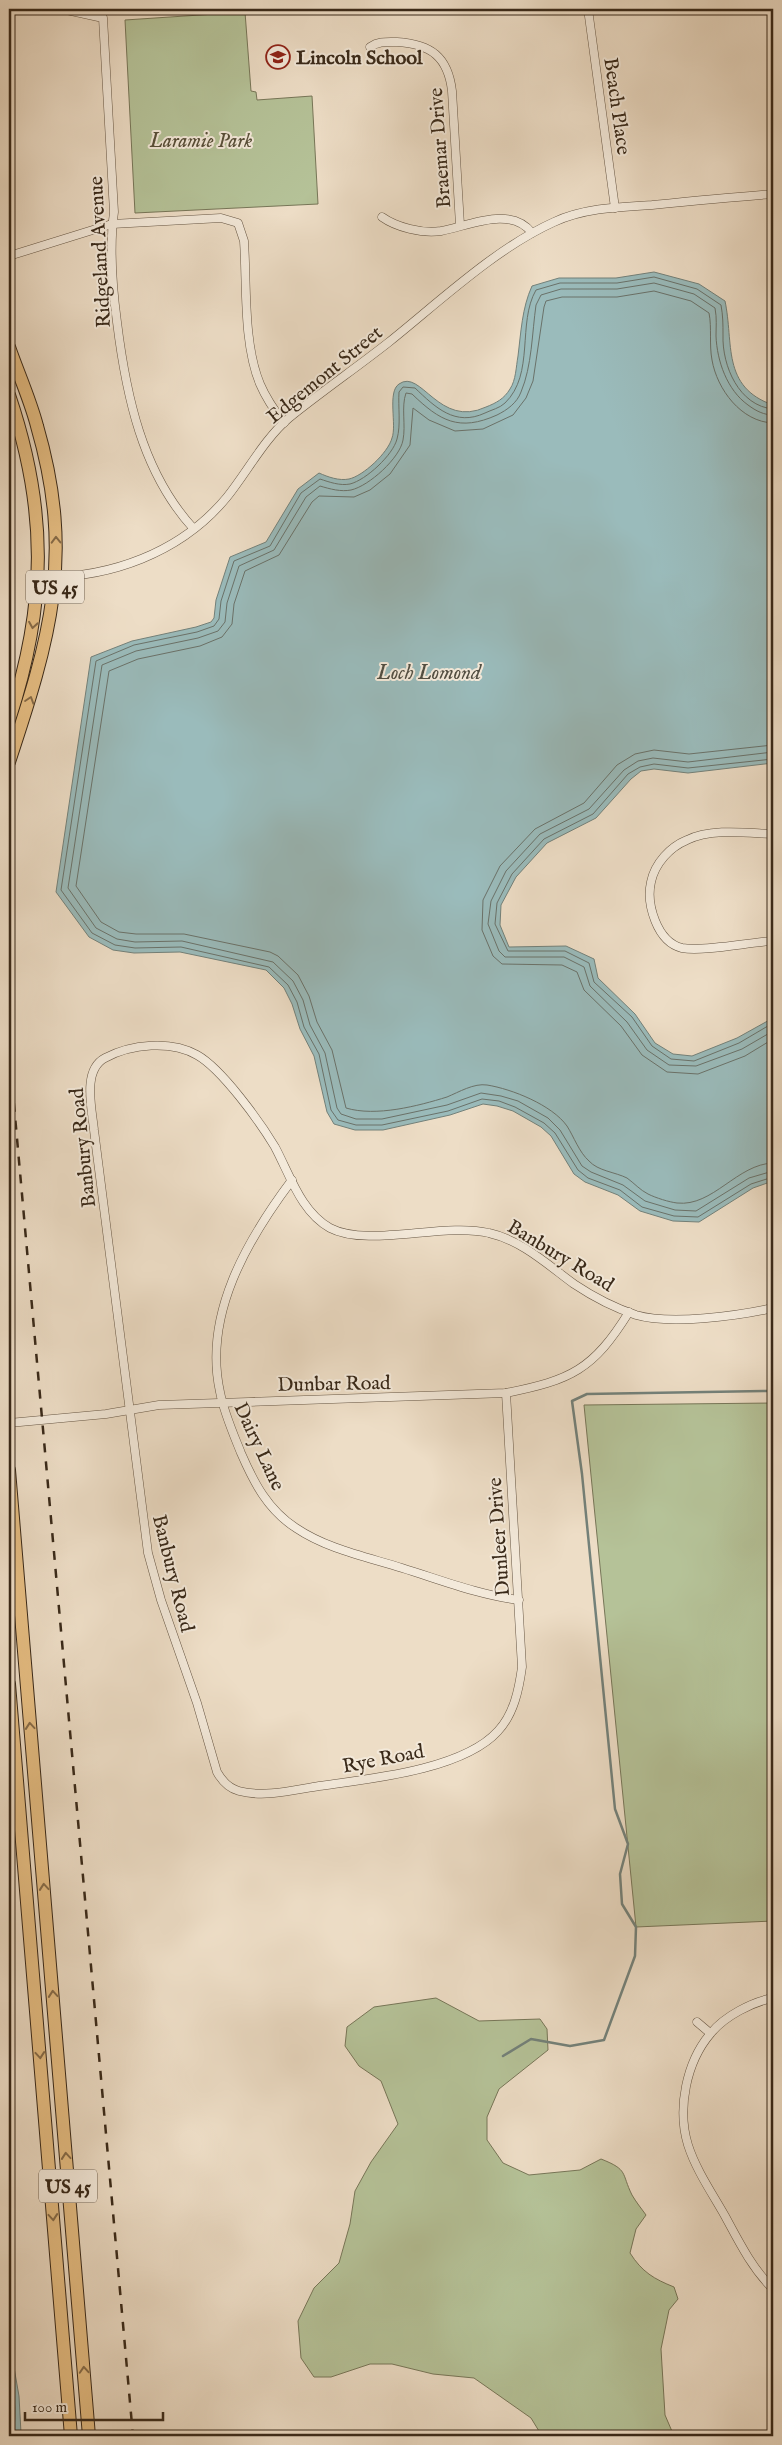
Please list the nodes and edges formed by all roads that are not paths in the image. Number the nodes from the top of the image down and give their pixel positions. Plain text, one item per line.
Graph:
1 (62, 9) edge
2 (588, 9) edge
3 (370, 47) dead end
4 (773, 194) edge
5 (615, 208) junction
6 (382, 217) dead end
7 (112, 224) junction
8 (460, 225) junction
9 (532, 233) junction
10 (9, 256) edge
11 (9, 347) edge
12 (9, 395) edge
13 (284, 423) junction
14 (193, 528) junction
15 (38, 577) junction
16 (56, 577) junction
17 (9, 720) edge
18 (9, 762) edge
19 (773, 834) edge
20 (773, 941) edge
21 (292, 1180) junction
22 (773, 1308) edge
23 (629, 1312) junction
24 (506, 1393) junction
25 (222, 1402) junction
26 (131, 1410) junction
27 (9, 1423) edge
28 (9, 1470) edge
29 (519, 1600) junction
30 (520, 1678) joint
31 (9, 1684) edge
32 (217, 1772) joint
33 (773, 1998) edge
34 (697, 2022) dead end
35 (710, 2033) junction
36 (773, 2289) edge
37 (71, 2436) edge
38 (89, 2436) edge

1 - 7 street, Ridgeland Avenue
2 - 5 street, Beach Place
3 - 8 street, Braemar Drive
4 - 5 street, Edgemont Street
5 - 9 street, Edgemont Street
6 - 8 street
7 - 10 street
7 - 13 street
7 - 14 street, Ridgeland Avenue
8 - 9 street
9 - 13 street, Edgemont Street
16 -> 11 main road, US 45
12 - 15 main road, US 45
13 - 14 street, Edgemont Street
14 - 16 street, Edgemont Street
15 - 16 street, Edgemont Street
15 -> 17 main road, US 45
18 -> 16 main road, US 45
19 - 20 street
21 - 23 street, Banbury Road
21 - 25 street, Dairy Lane
21 - 26 street, Banbury Road
22 - 23 street, Banbury Road
23 - 24 street, Dunbar Road
24 - 25 street, Dunbar Road
24 - 29 street, Dunleer Drive
25 - 26 street, Dunbar Road
25 - 29 street, Dairy Lane
26 - 27 street, Dunbar Road
26 - 32 street, Banbury Road
38 -> 28 main road, US 45
29 - 30 street, Dunleer Drive
30 - 32 street, Rye Road
31 -> 37 main road, US 45
33 - 35 street
34 - 35 street
35 - 36 street

